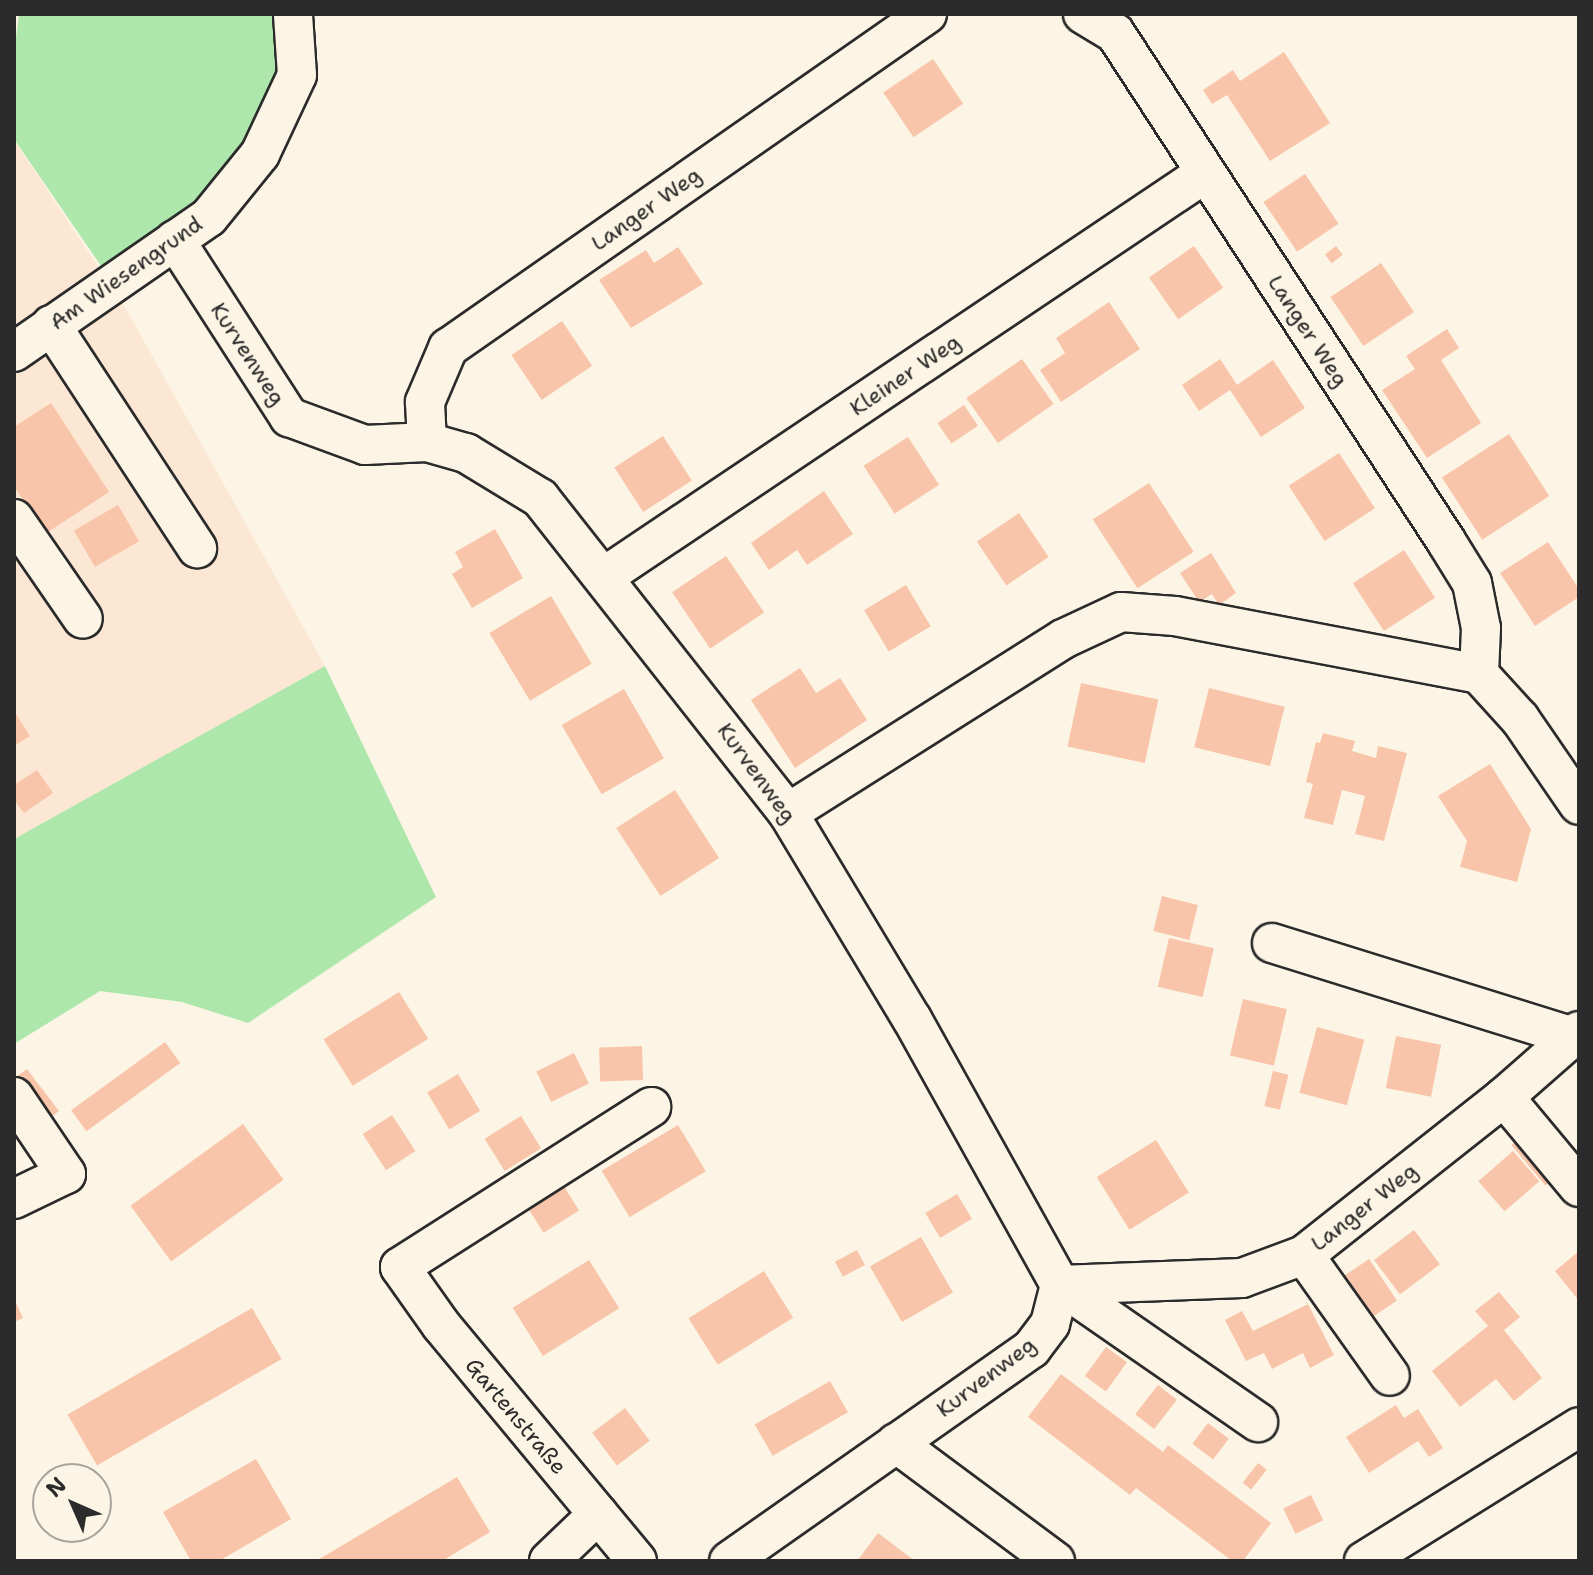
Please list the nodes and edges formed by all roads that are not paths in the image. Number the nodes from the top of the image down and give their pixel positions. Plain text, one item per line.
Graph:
1 (293, 14) edge
2 (927, 14) edge
3 (1083, 14) edge
4 (1204, 174) junction
5 (175, 240) junction
6 (51, 325) junction
7 (14, 352) edge
8 (427, 442) junction
9 (14, 519) edge
10 (197, 548) dead end
11 (605, 576) junction
12 (83, 619) dead end
13 (1479, 674) junction
14 (1579, 805) edge
15 (788, 813) junction
16 (1272, 943) dead end
17 (1576, 1034) edge
18 (14, 1097) edge
19 (1504, 1097) junction
20 (651, 1107) dead end
21 (1579, 1187) edge
22 (14, 1199) edge
23 (1304, 1255) junction
24 (1060, 1285) junction
25 (1390, 1376) dead end
26 (1258, 1422) dead end
27 (1579, 1427) edge
28 (896, 1443) junction
29 (598, 1514) junction
30 (549, 1561) edge
31 (637, 1561) edge
32 (729, 1561) edge
33 (1055, 1561) edge
34 (1364, 1561) edge

1 - 5 street, Am Wiesengrund
2 - 8 street, Langer Weg
3 - 4 street, Langer Weg
4 - 11 street, Kleiner Weg
4 - 13 street, Langer Weg
5 - 6 street, Am Wiesengrund
5 - 8 street, Kurvenweg
6 - 7 street, Am Wiesengrund
6 - 10 street
8 - 11 street, Kurvenweg
9 - 12 street
11 - 15 street, Kurvenweg
13 - 14 street
13 - 15 street
15 - 24 street, Kurvenweg
16 - 17 street
17 - 19 street, Langer Weg
18 - 22 street
19 - 21 street
19 - 23 street, Langer Weg
20 - 29 street, Gartenstraße
23 - 24 street, Langer Weg
23 - 25 street
24 - 26 street
24 - 28 street, Kurvenweg
27 - 34 street
28 - 32 street, Kurvenweg
28 - 33 street
29 - 30 street
29 - 31 street, Gartenstraße

